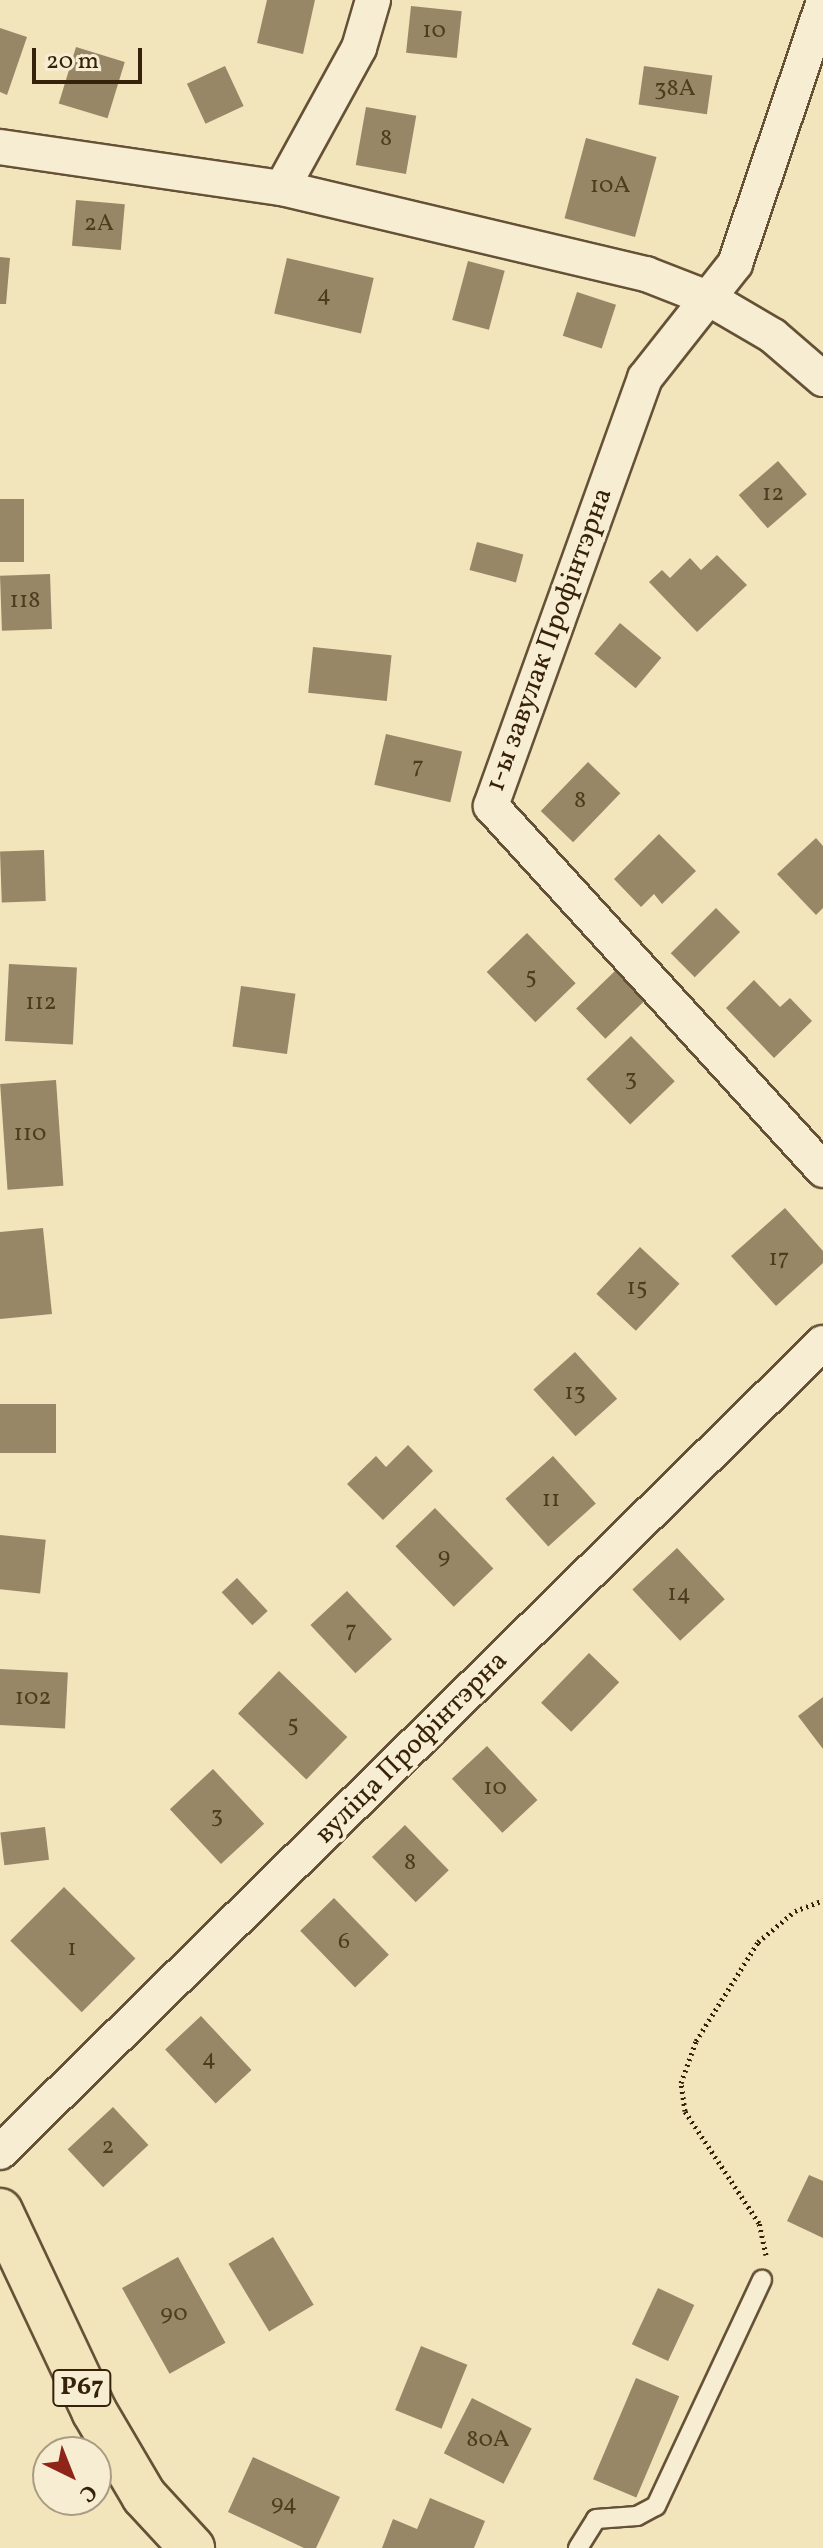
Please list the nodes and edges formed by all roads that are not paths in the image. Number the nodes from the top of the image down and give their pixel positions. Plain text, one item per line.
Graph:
1 (373, 0) edge
2 (823, 4) edge
3 (0, 147) edge
4 (282, 188) junction
5 (710, 299) junction
6 (823, 379) edge
7 (823, 1170) edge
8 (823, 1343) edge
9 (0, 2152) edge
10 (0, 2211) edge
11 (762, 2280) road end
12 (192, 2548) edge
13 (578, 2548) edge

1 - 4 street
2 - 5 street
3 - 4 street
4 - 5 street
5 - 6 street
5 - 7 street, 1-ы завулак Профінтэрна
8 - 9 street, вуліца Профінтэрна
10 - 12 main road, Р67
11 - 13 lane

